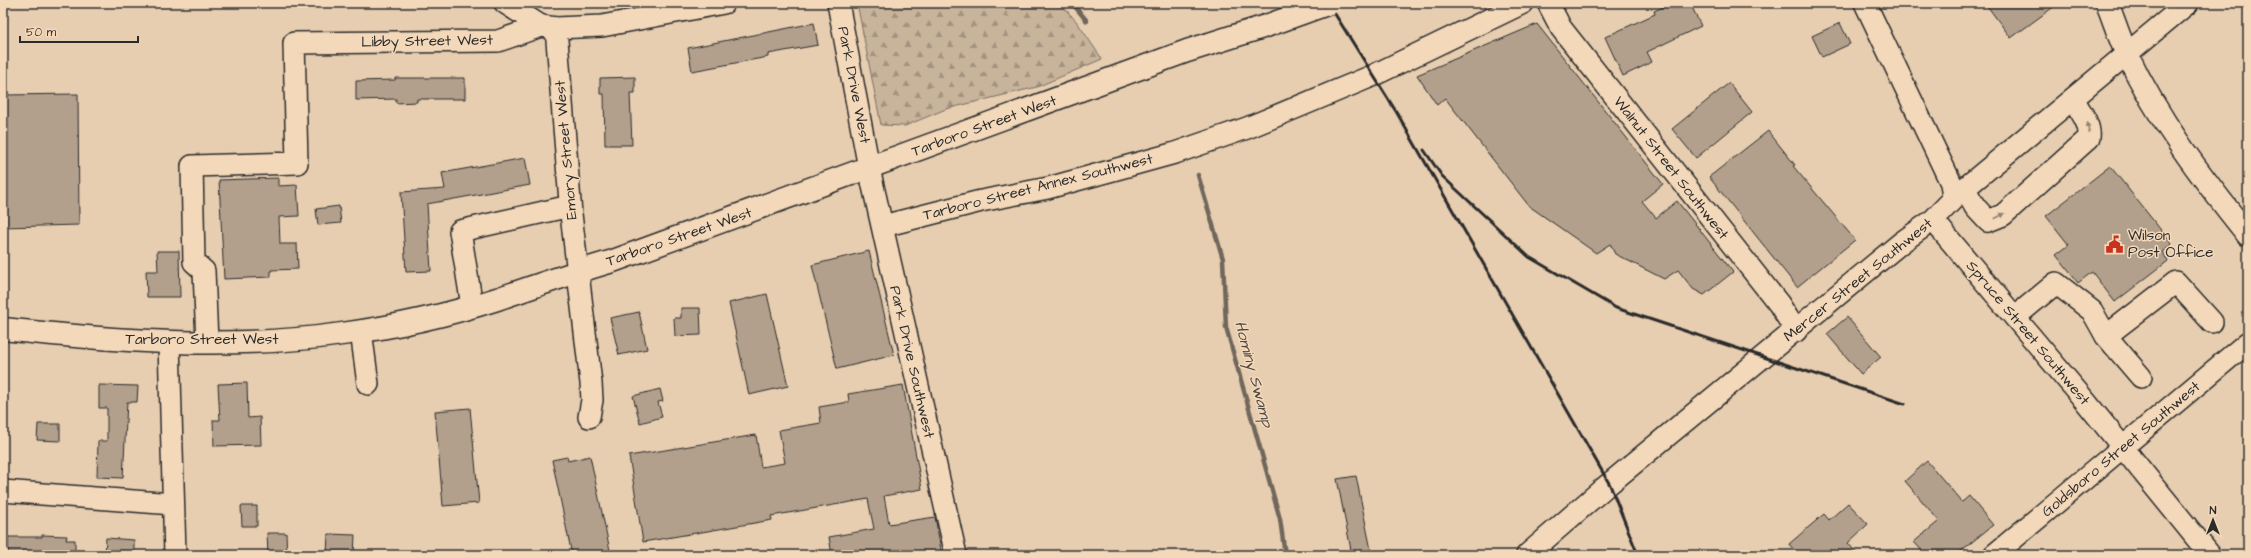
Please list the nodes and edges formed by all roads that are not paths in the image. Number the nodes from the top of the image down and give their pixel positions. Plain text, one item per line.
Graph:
1 (505, 3) edge
2 (724, 3) edge
3 (838, 3) edge
4 (1330, 3) edge
5 (1523, 3) edge
6 (1548, 3) edge
7 (1865, 3) edge
8 (2107, 3) edge
9 (2188, 3) edge
10 (549, 27) junction
11 (2127, 54) junction
12 (2073, 99) junction
13 (869, 168) junction
14 (1959, 194) junction
15 (570, 206) junction
16 (1933, 220) junction
17 (883, 226) junction
18 (2248, 235) edge
19 (578, 271) junction
20 (472, 306) junction
21 (2015, 317) junction
22 (2212, 322) dead end
23 (3, 329) edge
24 (361, 331) junction
25 (1796, 331) junction
26 (2106, 336) junction
27 (169, 342) junction
28 (207, 342) junction
29 (2248, 342) edge
30 (2141, 377) dead end
31 (368, 384) dead end
32 (589, 417) dead end
33 (2122, 448) junction
34 (3, 491) edge
35 (173, 504) junction
36 (1531, 554) edge
37 (175, 555) edge
38 (956, 555) edge
39 (1994, 555) edge
40 (2210, 555) edge

1 - 10 street
2 - 10 street, Libby Street West
3 - 13 street, Park Drive West
4 - 13 main road, Tarboro Street West, bridge
5 - 17 street, Tarboro Street Annex Southwest
6 - 25 street, Walnut Street Southwest
7 - 14 street
8 - 11 main road
9 - 11 street, Mercer Street Southwest
10 - 15 street, Emory Street West
10 - 28 street, Libby Street West
11 - 12 street, Mercer Street Southwest
11 - 18 main road
12 - 14 street, Mercer Street Southwest
14 -> 12 street
13 - 17 street, Park Drive Southwest
13 - 19 main road, Tarboro Street West
14 - 16 street, Mercer Street Southwest
15 - 19 street, Emory Street West
15 - 20 street
16 - 21 street, Spruce Street Southwest
16 - 25 street, Mercer Street Southwest
17 - 38 street, Park Drive Southwest
19 - 20 main road, Tarboro Street West
19 - 32 street, Emory Street West
20 - 24 main road, Tarboro Street West
21 - 26 street
21 - 33 street, Spruce Street Southwest
22 - 26 street
23 - 27 main road, Tarboro Street West
24 - 28 main road, Tarboro Street West
24 - 31 street
25 - 36 street, Mercer Street Southwest
26 - 30 street
27 - 28 main road, Tarboro Street West
27 - 35 street
29 - 33 street, Goldsboro Street Southwest
33 - 39 street, Goldsboro Street Southwest
33 - 40 street, Spruce Street Southwest
34 - 35 street
35 - 37 street

